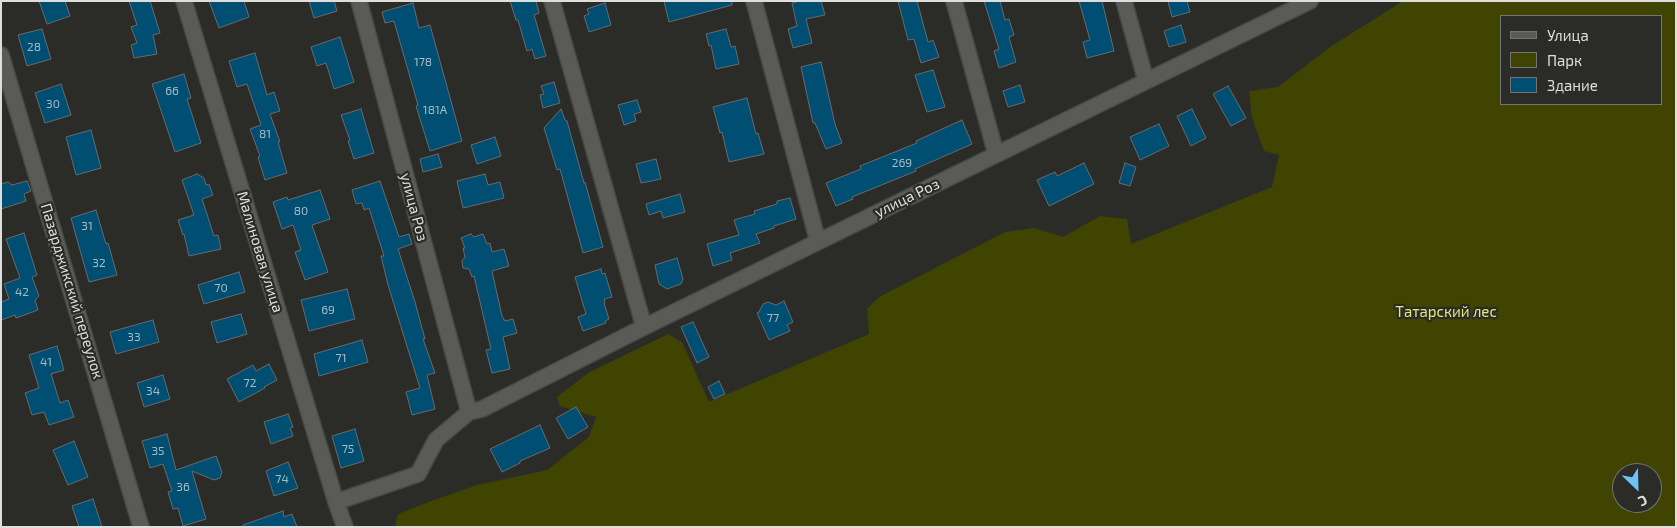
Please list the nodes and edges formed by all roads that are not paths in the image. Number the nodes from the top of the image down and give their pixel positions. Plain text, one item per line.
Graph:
1 (184, 1) edge
2 (359, 1) edge
3 (552, 1) edge
4 (754, 1) edge
5 (954, 1) edge
6 (1124, 1) edge
7 (1306, 2) edge
8 (1, 55) edge
9 (1146, 80) junction
10 (996, 154) junction
11 (818, 242) junction
12 (644, 327) junction
13 (469, 412) junction
14 (336, 502) junction
15 (141, 527) edge
16 (345, 527) edge

1 - 14 street, Малиновая улица
2 - 13 street, улица Роз
3 - 12 street
4 - 11 street
5 - 10 street
6 - 9 street
7 - 9 street, улица Роз
8 - 15 street, Пазарджикский переулок
9 - 10 street, улица Роз
10 - 11 street, улица Роз
11 - 12 street, улица Роз
12 - 13 street, улица Роз
13 - 14 street, улица Роз
14 - 16 street

